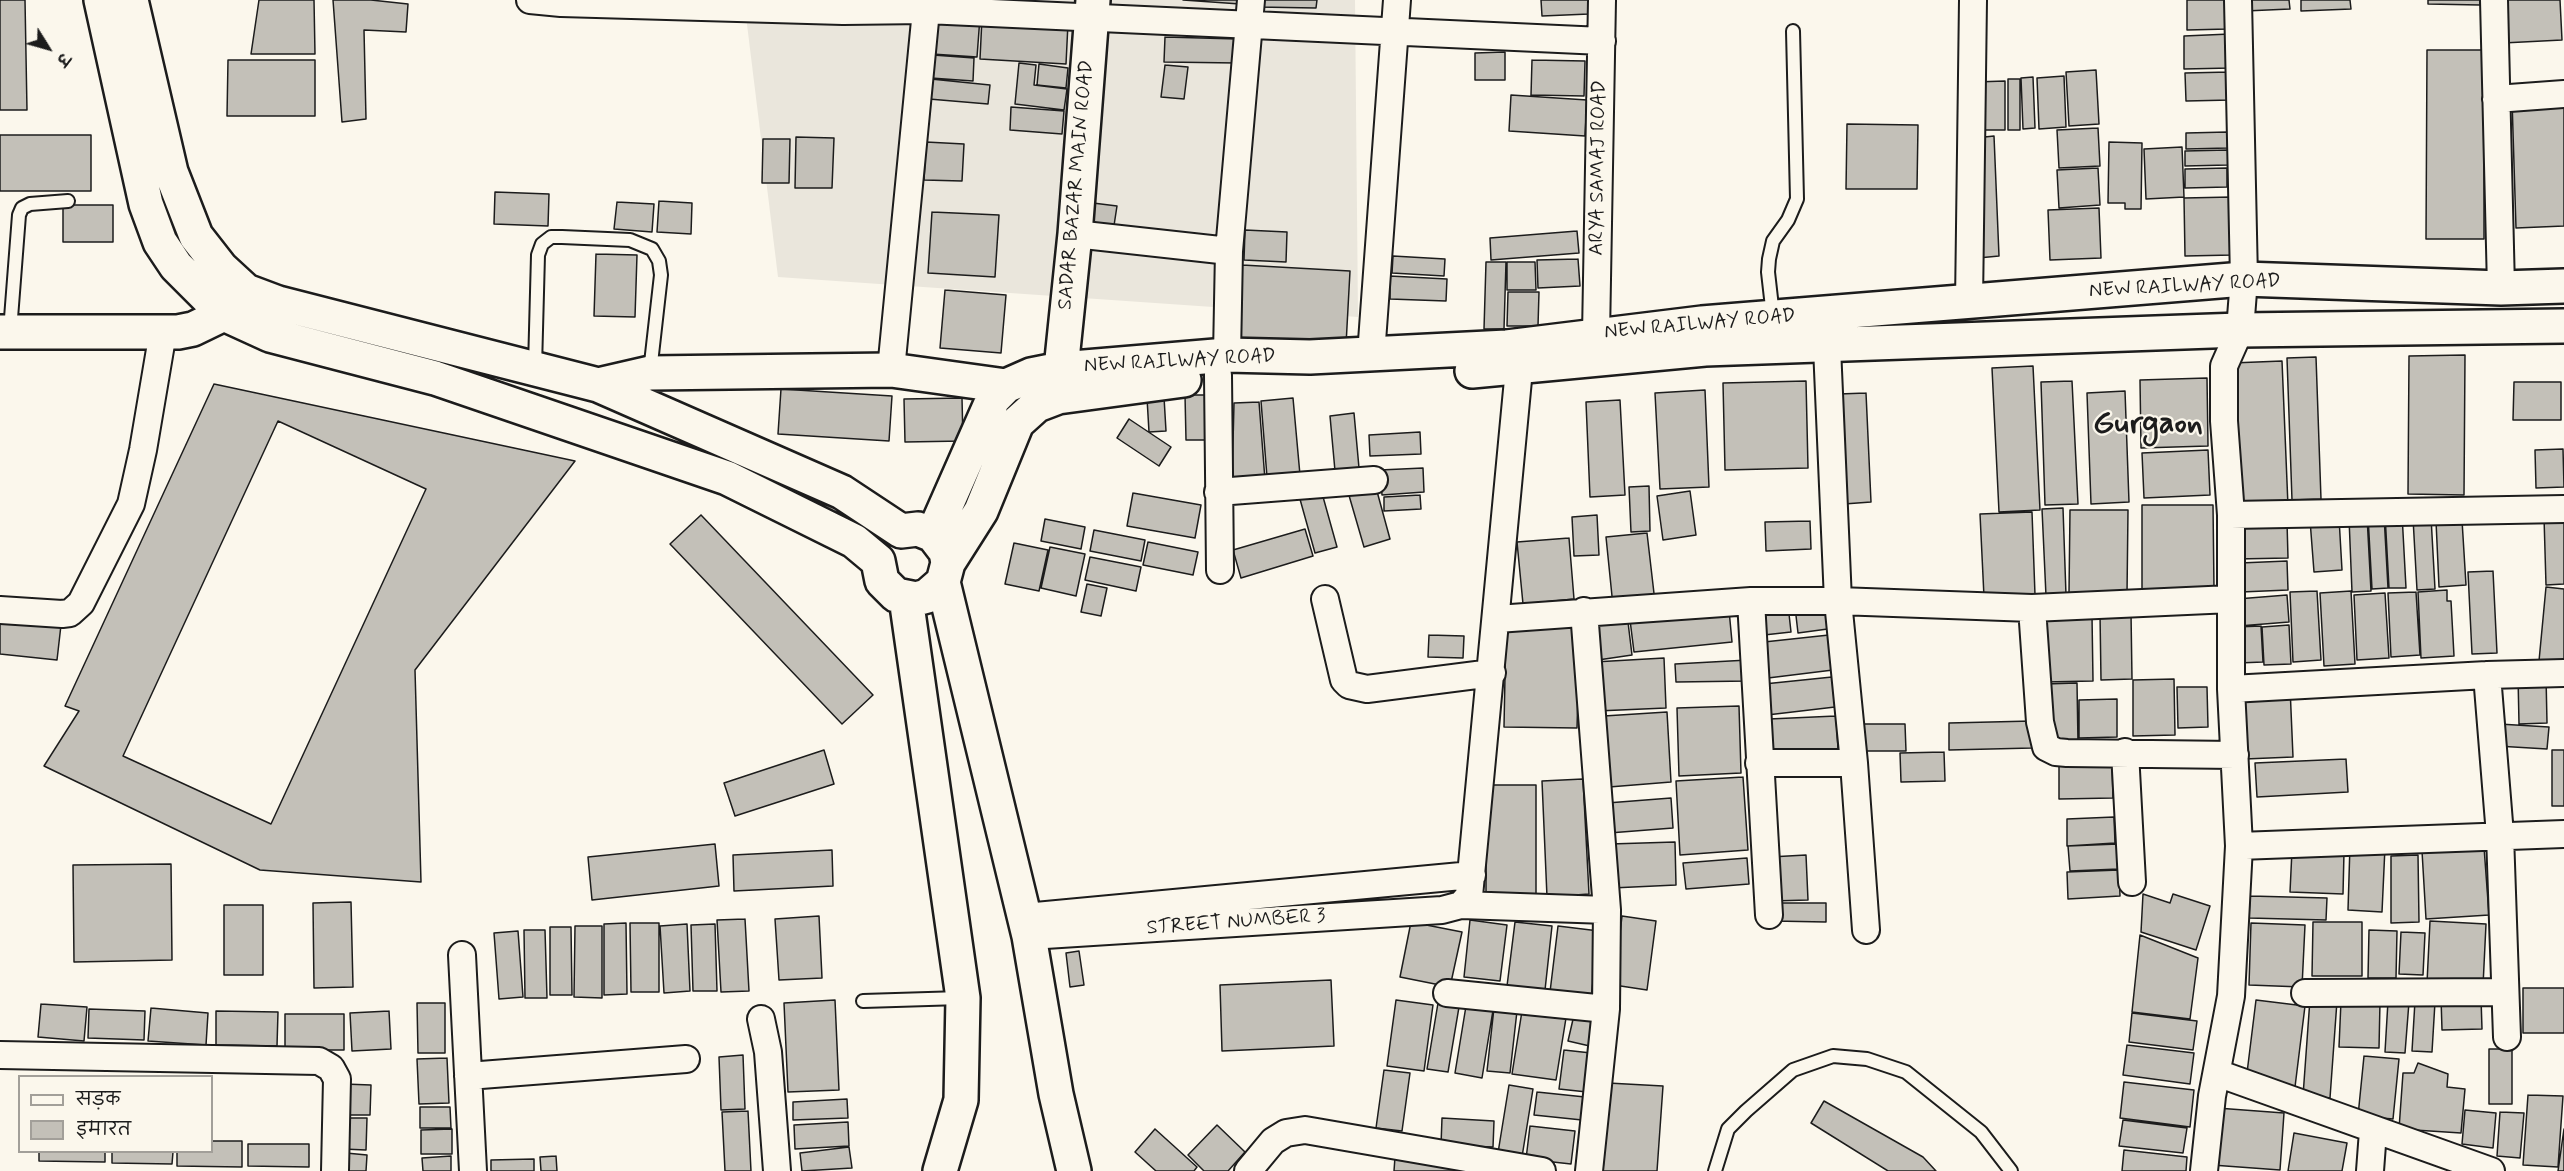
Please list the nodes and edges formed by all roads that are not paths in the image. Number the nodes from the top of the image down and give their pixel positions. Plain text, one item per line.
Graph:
1 (101, 0) edge
2 (131, 0) edge
3 (530, 0) edge
4 (1397, 0) edge
5 (1602, 0) edge
6 (1973, 0) edge
7 (2238, 0) edge
8 (2494, 0) edge
9 (843, 5) edge
10 (927, 5) edge
11 (1092, 9) edge
12 (1250, 12) edge
13 (1793, 31) dead end
14 (1395, 33) junction
15 (1602, 41) junction
16 (2564, 94) edge
17 (2496, 99) junction
18 (68, 201) dead end
19 (1075, 234) junction
20 (1229, 251) junction
21 (2244, 279) junction
22 (2564, 286) edge
23 (2501, 288) junction
24 (1968, 303) junction
25 (224, 314) junction
26 (1773, 318) junction
27 (2564, 326) edge
28 (2240, 330) junction
29 (5, 332) edge
30 (163, 332) junction
31 (1596, 335) junction
32 (1827, 347) junction
33 (1371, 355) junction
34 (1223, 365) junction
35 (1061, 369) junction
36 (1519, 369) junction
37 (891, 370) junction
38 (534, 371) junction
39 (650, 373) junction
40 (598, 385) junction
41 (1006, 386) junction
42 (1374, 480) dead end
43 (1218, 492) junction
44 (2564, 509) edge
45 (2231, 515) junction
46 (942, 560) junction
47 (1220, 570) dead end
48 (906, 598) junction
49 (1325, 599) dead end
50 (2231, 599) junction
51 (1838, 601) junction
52 (1751, 602) junction
53 (2032, 608) junction
54 (0, 610) edge
55 (1584, 611) junction
56 (1497, 619) junction
57 (1492, 673) junction
58 (2564, 674) edge
59 (2487, 675) junction
60 (2231, 689) junction
61 (2125, 752) junction
62 (2235, 754) junction
63 (1759, 763) junction
64 (1854, 763) junction
65 (2564, 834) edge
66 (2500, 836) junction
67 (2239, 846) junction
68 (1472, 875) junction
69 (2132, 882) dead end
70 (1451, 907) junction
71 (1607, 910) junction
72 (1769, 915) dead end
73 (1027, 927) junction
74 (1866, 930) dead end
75 (462, 955) dead end
76 (2505, 992) junction
77 (1447, 993) dead end
78 (2305, 993) dead end
79 (963, 998) junction
80 (863, 1001) dead end
81 (1606, 1008) junction
82 (761, 1019) dead end
83 (2507, 1037) dead end
84 (0, 1055) edge
85 (686, 1059) dead end
86 (2217, 1073) junction
87 (468, 1076) junction
88 (2373, 1131) junction
89 (335, 1171) edge
90 (473, 1171) edge
91 (777, 1171) edge
92 (940, 1171) edge
93 (1074, 1171) edge
94 (1248, 1171) edge
95 (1542, 1171) edge
96 (1588, 1171) edge
97 (1715, 1171) edge
98 (2011, 1171) edge
99 (2204, 1171) edge
100 (2370, 1171) edge
101 (2490, 1171) edge

1 - 25 main road
2 - 38 main road
3 - 9 street
4 - 14 street
5 - 15 street, ARYA SAMAJ ROAD
6 - 24 street
7 - 21 street
8 - 17 street
9 - 10 street
10 - 11 street
10 - 37 street
11 - 12 street
11 - 19 main road, SADAR BAZAR MAIN ROAD
12 - 14 street
12 - 20 street
13 - 26 lane
14 - 15 street
14 - 33 street
15 - 31 street, ARYA SAMAJ ROAD
16 - 17 street
17 - 23 street
18 - 29 lane
19 - 20 street
19 - 35 main road, SADAR BAZAR MAIN ROAD
20 - 34 street
21 - 23 main road, NEW RAILWAY ROAD
21 - 24 main road, NEW RAILWAY ROAD
21 - 28 street
22 - 23 main road, NEW RAILWAY ROAD
24 - 26 main road, NEW RAILWAY ROAD
25 - 30 main road
25 - 48 main road
26 - 31 main road, NEW RAILWAY ROAD
27 - 28 main road, NEW RAILWAY ROAD
28 - 32 main road, NEW RAILWAY ROAD
28 - 45 street
29 - 30 main road
30 - 54 street
31 - 33 main road, NEW RAILWAY ROAD
32 - 36 main road, NEW RAILWAY ROAD
32 - 51 street
33 - 34 main road, NEW RAILWAY ROAD
34 - 35 main road, NEW RAILWAY ROAD
34 - 36 main road, NEW RAILWAY ROAD
34 - 43 street
34 - 46 main road, NEW RAILWAY ROAD
35 - 41 main road, NEW RAILWAY ROAD
36 - 56 street
37 - 39 main road
37 - 41 main road
38 - 39 lane
38 - 40 main road
39 - 40 main road
40 - 46 main road
41 - 46 main road
42 - 43 street
43 - 47 street
44 - 45 street
45 - 50 street
46 - 48 main road
46 - 73 main road
48 - 79 main road
49 - 57 street
50 - 53 street
50 - 60 street
51 - 52 street
51 - 53 street
51 - 64 street
52 - 55 street
52 - 63 street
53 - 61 street
55 - 56 street
55 - 71 street
56 - 57 street
57 - 68 street
58 - 59 street
59 - 60 street
59 - 66 street
60 - 62 street
61 - 62 street
61 - 69 street
62 - 67 street
63 - 64 street
63 - 72 street
64 - 74 street
65 - 66 street
66 - 67 street
66 - 76 street
67 - 86 street
68 - 70 street
68 - 73 street
70 - 71 street, STREET NUMBER 3
70 - 73 street, STREET NUMBER 3
71 - 81 street
73 - 93 main road
75 - 87 street
76 - 78 street
76 - 83 street
77 - 81 street
79 - 80 lane
79 - 92 main road
81 - 96 street
82 - 91 street
84 - 89 street
85 - 87 street
86 - 88 street
86 - 99 street
87 - 90 street
88 - 100 street
88 - 101 street
94 - 95 street
97 - 98 lane

